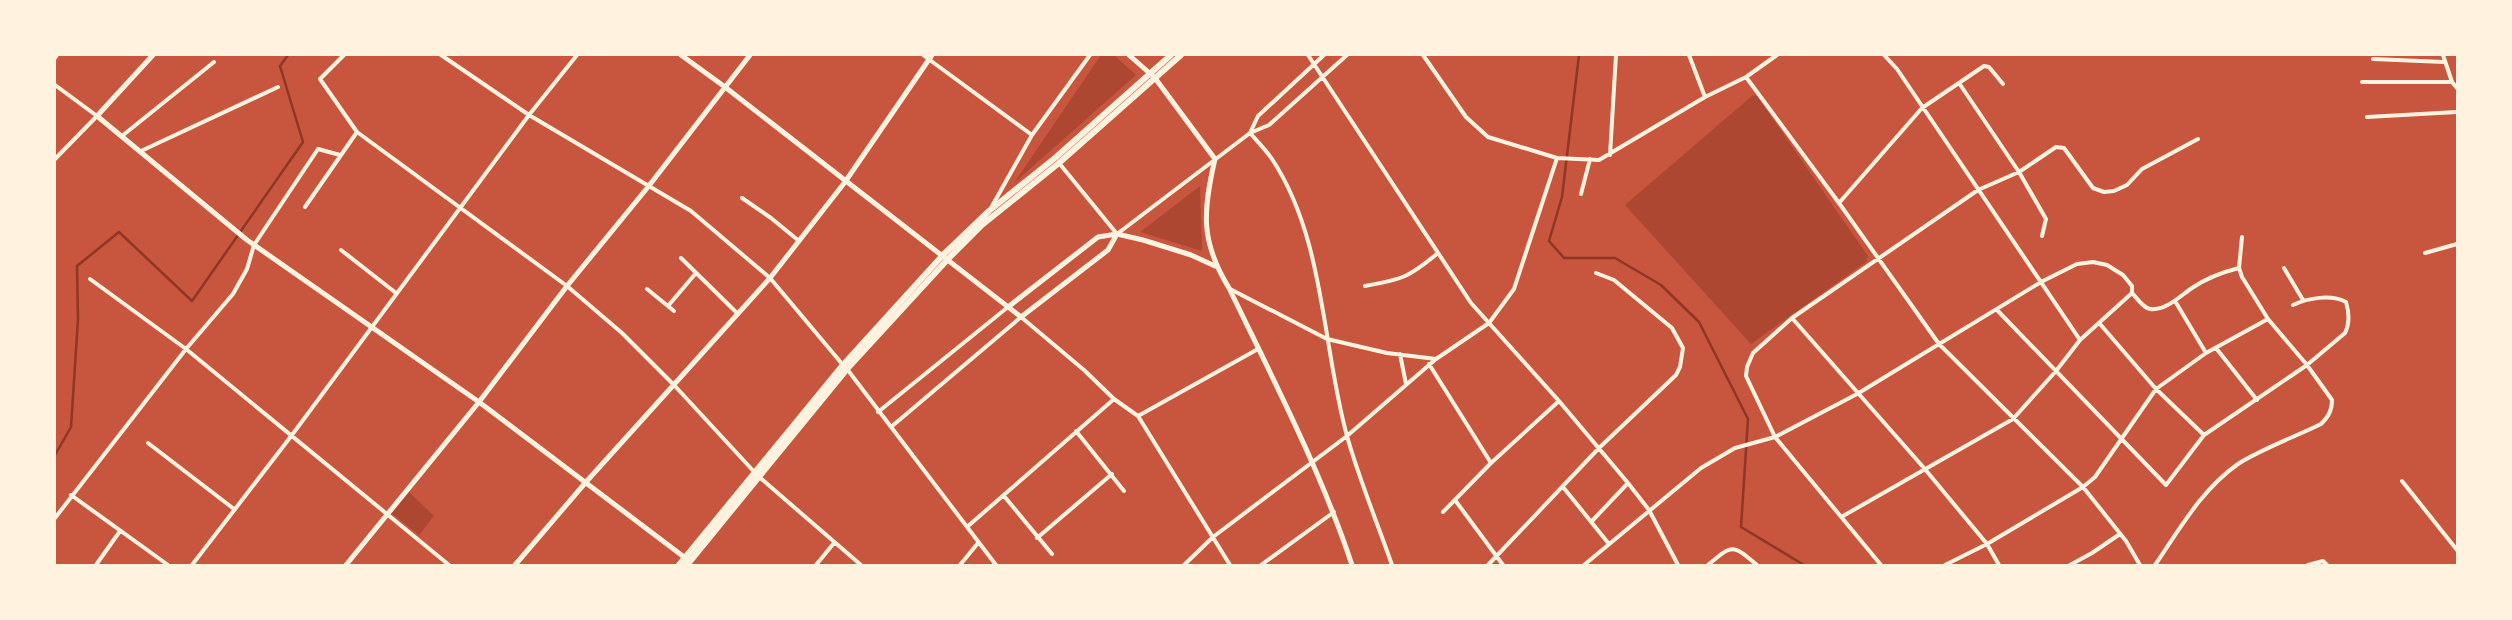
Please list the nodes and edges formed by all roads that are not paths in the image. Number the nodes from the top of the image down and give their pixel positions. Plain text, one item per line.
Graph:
1 (153, 55) edge
2 (344, 55) edge
3 (441, 55) edge
4 (577, 55) edge
5 (681, 55) edge
6 (750, 55) edge
7 (923, 55) edge
8 (1090, 55) edge
9 (1129, 55) edge
10 (1171, 55) edge
11 (1182, 55) edge
12 (1308, 55) edge
13 (1324, 55) edge
14 (1348, 55) edge
15 (1423, 55) edge
16 (1616, 55) edge
17 (1688, 55) edge
18 (1777, 55) edge
19 (1884, 55) edge
20 (2443, 55) edge
21 (931, 57) edge
22 (2373, 59) dead end
23 (214, 62) dead end
24 (2444, 62) junction
25 (1314, 63) junction
26 (1153, 75) junction
27 (1322, 76) junction
28 (1746, 77) junction
29 (2362, 82) dead end
30 (2452, 82) junction
31 (1959, 83) junction
32 (2004, 84) dead end
33 (55, 85) edge
34 (278, 87) dead end
35 (725, 87) junction
36 (2457, 88) edge
37 (1705, 97) junction
38 (1922, 108) junction
39 (2457, 112) edge
40 (97, 116) junction
41 (529, 116) junction
42 (2367, 117) dead end
43 (357, 132) junction
44 (1250, 133) junction
45 (1032, 135) junction
46 (122, 136) junction
47 (2198, 139) dead end
48 (140, 151) junction
49 (340, 155) junction
50 (1610, 155) junction
51 (1557, 158) junction
52 (55, 159) edge
53 (1215, 159) junction
54 (1590, 159) junction
55 (1059, 163) junction
56 (2019, 172) junction
57 (845, 182) junction
58 (648, 187) junction
59 (1978, 190) junction
60 (1580, 194) dead end
61 (742, 198) dead end
62 (1839, 203) junction
63 (305, 207) dead end
64 (461, 207) junction
65 (989, 211) junction
66 (1117, 234) junction
67 (2042, 236) dead end
68 (2242, 237) dead end
69 (799, 241) junction
70 (2457, 244) edge
71 (254, 245) junction
72 (341, 250) dead end
73 (1438, 253) junction
74 (2425, 253) dead end
75 (946, 257) junction
76 (681, 258) dead end
77 (1878, 258) junction
78 (1215, 266) junction
79 (2239, 268) junction
80 (2284, 268) dead end
81 (696, 273) junction
82 (1596, 273) dead end
83 (770, 278) junction
84 (90, 279) dead end
85 (2041, 282) junction
86 (567, 286) junction
87 (1365, 286) dead end
88 (1228, 288) junction
89 (647, 289) dead end
90 (2132, 293) junction
91 (396, 294) junction
92 (2303, 300) junction
93 (2175, 301) junction
94 (2294, 305) dead end
95 (668, 306) junction
96 (1008, 306) junction
97 (1997, 310) junction
98 (674, 311) dead end
99 (738, 314) junction
100 (1021, 317) junction
101 (1792, 318) junction
102 (2268, 319) junction
103 (1489, 323) junction
104 (2100, 324) junction
105 (370, 328) junction
106 (1327, 338) junction
107 (2080, 340) junction
108 (1939, 344) junction
109 (2216, 348) junction
110 (186, 349) junction
111 (1258, 349) junction
112 (2206, 353) junction
113 (1400, 354) junction
114 (1436, 359) junction
115 (1429, 364) junction
116 (2307, 365) junction
117 (845, 367) junction
118 (2056, 371) junction
119 (1406, 384) junction
120 (674, 385) junction
121 (2156, 389) junction
122 (1857, 394) junction
123 (1114, 399) junction
124 (2257, 400) junction
125 (1559, 401) junction
126 (478, 402) junction
127 (878, 412) junction
128 (1138, 416) junction
129 (2013, 419) junction
130 (891, 427) junction
131 (1076, 431) junction
132 (292, 435) junction
133 (2204, 435) junction
134 (1347, 436) junction
135 (1775, 437) junction
136 (2121, 439) junction
137 (148, 443) dead end
138 (1599, 448) junction
139 (1313, 460) junction
140 (1491, 463) junction
141 (1924, 468) junction
142 (756, 474) junction
143 (1112, 474) junction
144 (2402, 481) dead end
145 (586, 482) junction
146 (1628, 483) junction
147 (1563, 487) junction
148 (2083, 487) junction
149 (1124, 491) dead end
150 (71, 495) junction
151 (1004, 496) junction
152 (1455, 500) junction
153 (234, 509) junction
154 (1649, 510) junction
155 (1335, 512) junction
156 (1443, 512) dead end
157 (388, 513) junction
158 (1843, 516) junction
159 (55, 518) edge
160 (1592, 520) junction
161 (967, 527) junction
162 (120, 531) junction
163 (2120, 534) junction
164 (1037, 538) junction
165 (1213, 538) junction
166 (834, 543) junction
167 (978, 543) junction
168 (1610, 544) junction
169 (1987, 544) junction
170 (2457, 550) edge
171 (1052, 554) dead end
172 (1496, 556) junction
173 (689, 563) edge
174 (96, 565) edge
175 (168, 565) edge
176 (192, 565) edge
177 (346, 565) edge
178 (449, 565) edge
179 (515, 565) edge
180 (679, 565) edge
181 (816, 565) edge
182 (861, 565) edge
183 (960, 565) edge
184 (996, 565) edge
185 (1184, 565) edge
186 (1230, 565) edge
187 (1261, 565) edge
188 (1352, 565) edge
189 (1392, 565) edge
190 (1488, 565) edge
191 (1503, 565) edge
192 (1584, 565) edge
193 (1678, 565) edge
194 (1708, 565) edge
195 (1757, 565) edge
196 (1881, 565) edge
197 (1945, 565) edge
198 (1999, 565) edge
199 (2070, 565) edge
200 (2140, 565) edge
201 (2155, 565) edge
202 (2308, 565) edge
203 (2327, 565) edge

1 - 40 street
2 - 43 street
3 - 41 street
4 - 41 street
5 - 35 street
6 - 35 street
7 - 21 street
8 - 45 street
9 - 26 street
10 - 26 main road
11 - 26 main road
12 - 25 street
13 - 25 street
14 - 27 street
15 - 51 street
16 - 50 street
17 - 37 street
18 - 28 street
19 - 38 street
20 - 24 street
21 - 45 street
21 - 57 street
22 - 24 street
23 - 46 street
24 - 30 street
25 - 27 street
25 - 44 street
26 - 53 street
26 - 55 main road
26 - 65 main road
27 - 44 street
27 - 73 street
28 - 37 street
28 - 62 street
29 - 30 street
30 - 36 street
31 - 32 street
31 - 38 street
31 - 56 street
33 - 40 street
34 - 48 street
35 - 57 street
35 - 58 street
37 - 50 street
38 - 59 street
38 - 62 street
39 - 42 street
40 - 46 street
40 - 52 street
41 - 58 street
41 - 64 street
43 - 49 street
43 - 64 street
44 - 53 street
44 - 106 street
45 - 65 street
46 - 48 street
47 - 56 street
48 - 71 street
49 - 63 street
49 - 71 street
50 - 54 street
51 - 54 street
51 - 103 street
53 - 66 street
53 - 78 street
54 - 60 street
55 - 66 street
55 - 75 main road
56 - 59 street
56 - 67 street
57 - 69 street
57 - 75 street
58 - 83 street
58 - 86 street
59 - 77 street
59 - 85 street
61 - 69 street
62 - 77 street
64 - 86 street
64 - 91 street
65 - 75 main road
66 - 78 street
66 - 96 street
66 - 100 street
68 - 79 street
69 - 83 street
70 - 74 street
71 - 105 street
71 - 110 street
72 - 91 street
73 - 87 street
73 - 103 street
75 - 96 street
75 - 117 main road
76 - 81 street
77 - 101 street
77 - 108 street
78 - 88 street
79 - 93 street
79 - 102 street
80 - 92 street
81 - 95 street
81 - 99 street
82 - 138 street
83 - 99 street
83 - 117 street
84 - 110 street
85 - 90 street
85 - 97 street
85 - 107 street
86 - 120 street
86 - 126 street
88 - 106 street
88 - 111 street
89 - 95 street
90 - 93 street
90 - 104 street
91 - 105 street
92 - 94 street
92 - 116 street
93 - 112 street
95 - 98 street
96 - 100 street
96 - 127 street
97 - 108 street
97 - 118 street
99 - 120 street
100 - 123 street
100 - 130 street
101 - 122 street
101 - 135 street
102 - 109 street
102 - 116 street
103 - 114 street
103 - 125 street
104 - 107 street
104 - 121 street
105 - 126 street
105 - 132 street
106 - 113 street
106 - 134 street
107 - 118 street
108 - 122 street
108 - 129 street
109 - 112 street
109 - 124 street
110 - 132 street
110 - 150 street
111 - 128 street
111 - 139 street
112 - 121 street
113 - 114 street
113 - 119 street
114 - 115 street
115 - 119 street
115 - 140 street
116 - 124 street
116 - 201 street
117 - 127 street
117 - 142 main road
118 - 129 street
118 - 136 street
119 - 134 street
120 - 142 street
120 - 145 street
121 - 133 street
121 - 136 street
122 - 135 street
122 - 141 street
123 - 128 street
123 - 131 street
124 - 133 street
125 - 138 street
125 - 140 street
126 - 145 street
126 - 157 street
127 - 130 street
128 - 165 street
129 - 141 street
129 - 148 street
130 - 161 street
131 - 143 street
131 - 151 street
132 - 153 street
132 - 157 street
133 - 136 street
134 - 139 street
134 - 189 street
135 - 154 street
135 - 158 street
136 - 148 street
137 - 153 street
138 - 146 street
138 - 147 street
139 - 155 street
139 - 165 street
140 - 152 street
141 - 158 street
141 - 169 street
142 - 166 street
142 - 173 main road
143 - 149 street
143 - 164 street
144 - 170 street
145 - 173 street
145 - 179 street
146 - 154 street
146 - 160 street
147 - 160 street
147 - 172 street
148 - 163 street
148 - 169 street
150 - 159 street
150 - 162 street
151 - 161 street
151 - 164 street
152 - 156 street
152 - 172 street
153 - 176 street
154 - 168 street
154 - 193 street
155 - 187 street
155 - 188 street
157 - 177 street
157 - 178 street
158 - 196 street
160 - 168 street
161 - 167 street
162 - 174 street
162 - 175 street
163 - 199 street
163 - 200 street
164 - 171 street
165 - 185 street
165 - 186 street
166 - 181 street
166 - 182 street
167 - 183 street
167 - 184 street
168 - 192 street
169 - 197 street
169 - 198 street
172 - 190 street
172 - 191 street
173 - 180 main road
194 - 195 street
202 - 203 street

